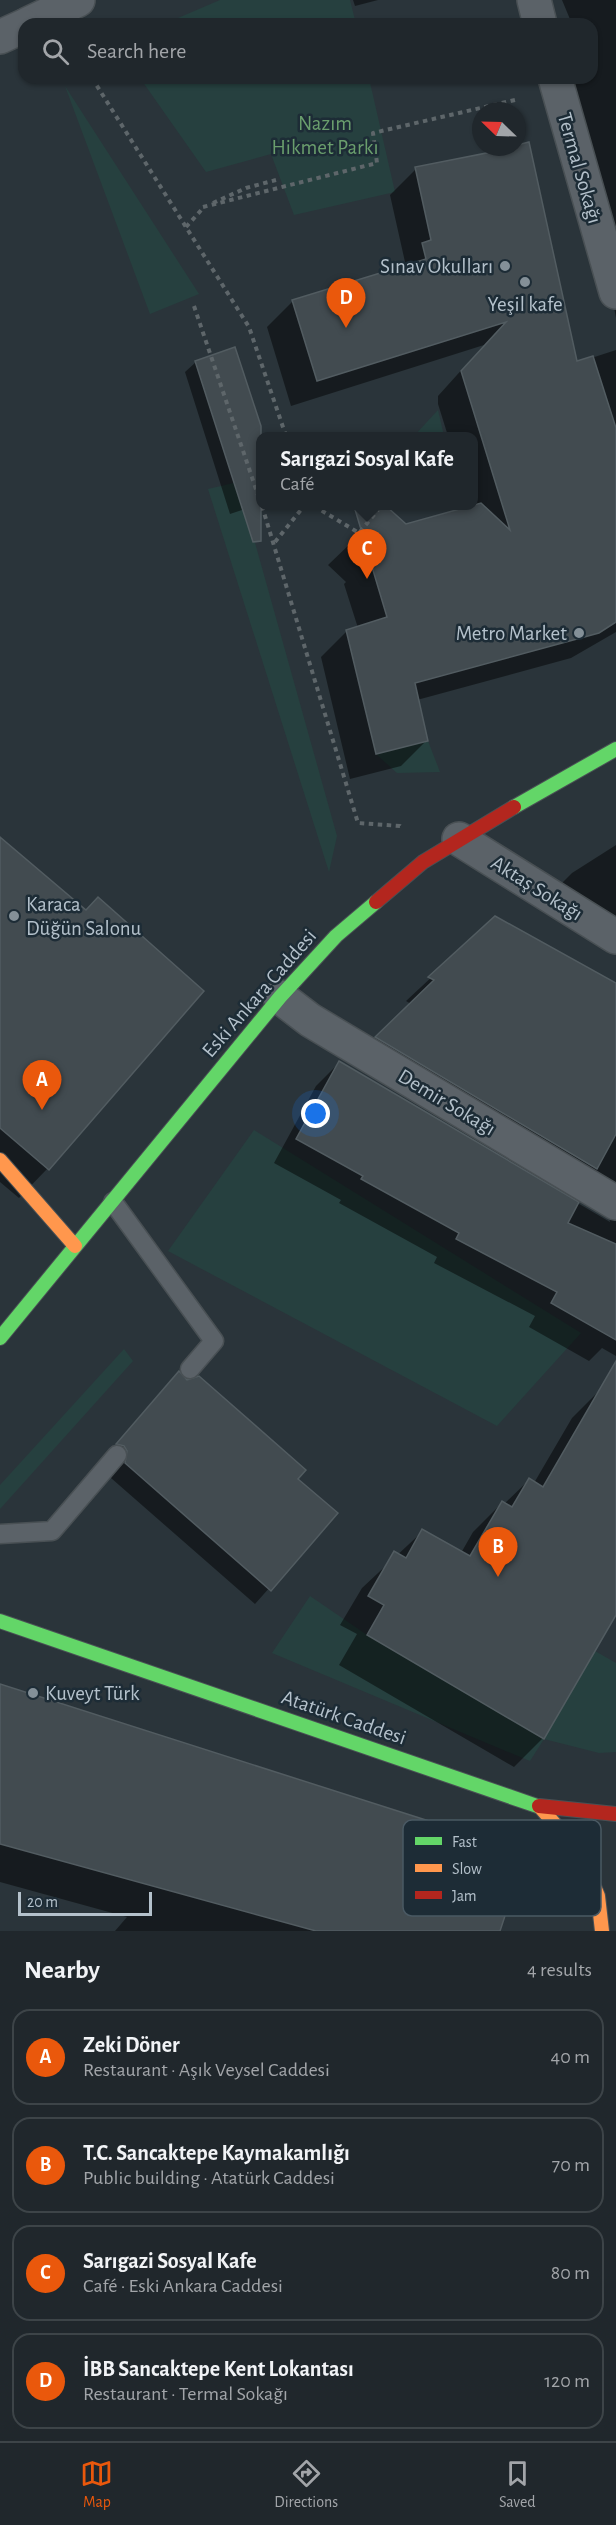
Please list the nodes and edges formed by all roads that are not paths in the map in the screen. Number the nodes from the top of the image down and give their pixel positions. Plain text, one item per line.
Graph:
1 (78, 0) edge
2 (534, 0) edge
3 (41, 18) edge
4 (538, 18) edge
5 (18, 29) edge
6 (0, 37) edge
7 (556, 84) edge
8 (616, 292) edge
9 (616, 749) edge
10 (459, 839) junction
11 (616, 938) edge
12 (280, 997) junction
13 (0, 1160) edge
14 (113, 1202) junction
15 (616, 1203) edge
16 (75, 1246) junction
17 (0, 1338) edge
18 (190, 1369) dead end
19 (117, 1455) dead end
20 (0, 1534) edge
21 (0, 1622) edge
22 (538, 1806) junction
23 (616, 1814) edge
24 (551, 1820) edge
25 (600, 1916) edge
26 (602, 1931) edge

1 - 3 street
2 - 4 street
5 - 6 street
7 - 8 street, Termal Sokağı
9 - 10 main road, Eski Ankara Caddesi
10 - 11 street, Aktaş Sokağı
10 - 12 main road, Eski Ankara Caddesi
12 - 14 main road, Eski Ankara Caddesi
12 - 15 street, Demir Sokağı
13 - 16 main road
14 - 16 main road, Eski Ankara Caddesi
14 - 18 lane
16 - 17 main road, Eski Ankara Caddesi
19 - 20 lane
21 - 22 main road, Atatürk Caddesi
22 - 23 main road
22 - 24 main road, Atatürk Caddesi
25 - 26 main road, Atatürk Caddesi

